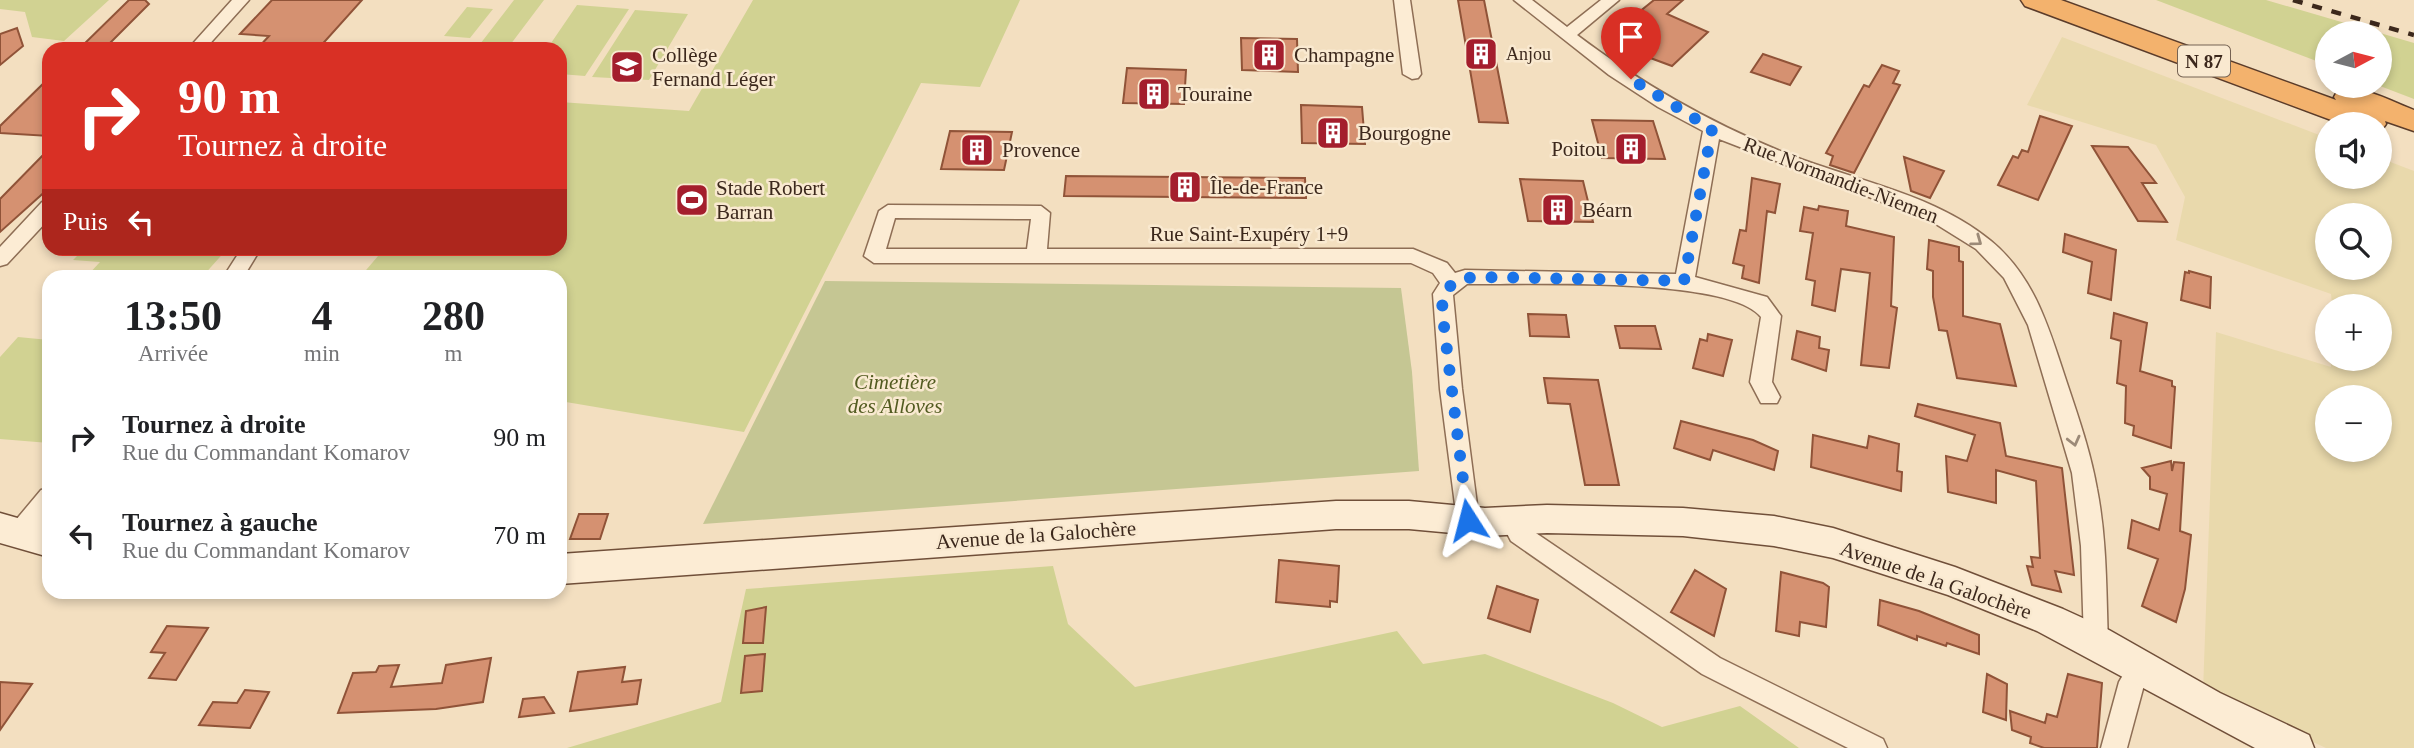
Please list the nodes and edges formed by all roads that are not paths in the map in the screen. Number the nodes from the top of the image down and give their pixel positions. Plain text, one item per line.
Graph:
1 (241, 0) edge
2 (1402, 0) edge
3 (1522, 0) edge
4 (1611, 0) edge
5 (2035, 0) edge
6 (2083, 0) edge
7 (1567, 36) junction
8 (202, 42) edge
9 (1412, 74) dead end
10 (2338, 112) edge
11 (2414, 121) edge
12 (1712, 129) junction
13 (2392, 132) edge
14 (2414, 140) edge
15 (42, 214) edge
16 (1036, 258) junction
17 (0, 259) edge
18 (1684, 281) junction
19 (1451, 283) junction
20 (1769, 397) dead end
21 (42, 507) edge
22 (1468, 520) junction
23 (1512, 522) junction
24 (22, 535) edge
25 (567, 569) edge
26 (2096, 642) junction
27 (2141, 667) junction
28 (1874, 748) edge
29 (2114, 748) edge
30 (2295, 748) edge

1 - 8 street
2 - 9 street
3 - 7 street, Rue Normandie-Niemen
4 - 7 street
5 - 10 highway, N 87
6 - 11 highway, N 87
7 - 12 street, Rue Normandie-Niemen
12 - 18 street
12 -> 26 street, Rue Normandie-Niemen
13 - 14 highway
15 - 17 street
16 - 16 street, Rue Saint-Exupéry 1+9
16 - 19 street, Rue Saint-Exupéry 1+9
18 - 19 street
18 - 20 street
19 - 22 street
21 - 24 street
22 - 23 main road, Avenue de la Galochère
22 - 25 main road, Avenue de la Galochère
23 - 26 main road, Avenue de la Galochère
23 - 28 street
26 - 27 main road, Avenue de la Galochère
27 - 29 street
27 - 30 main road, Avenue de la Galochère

